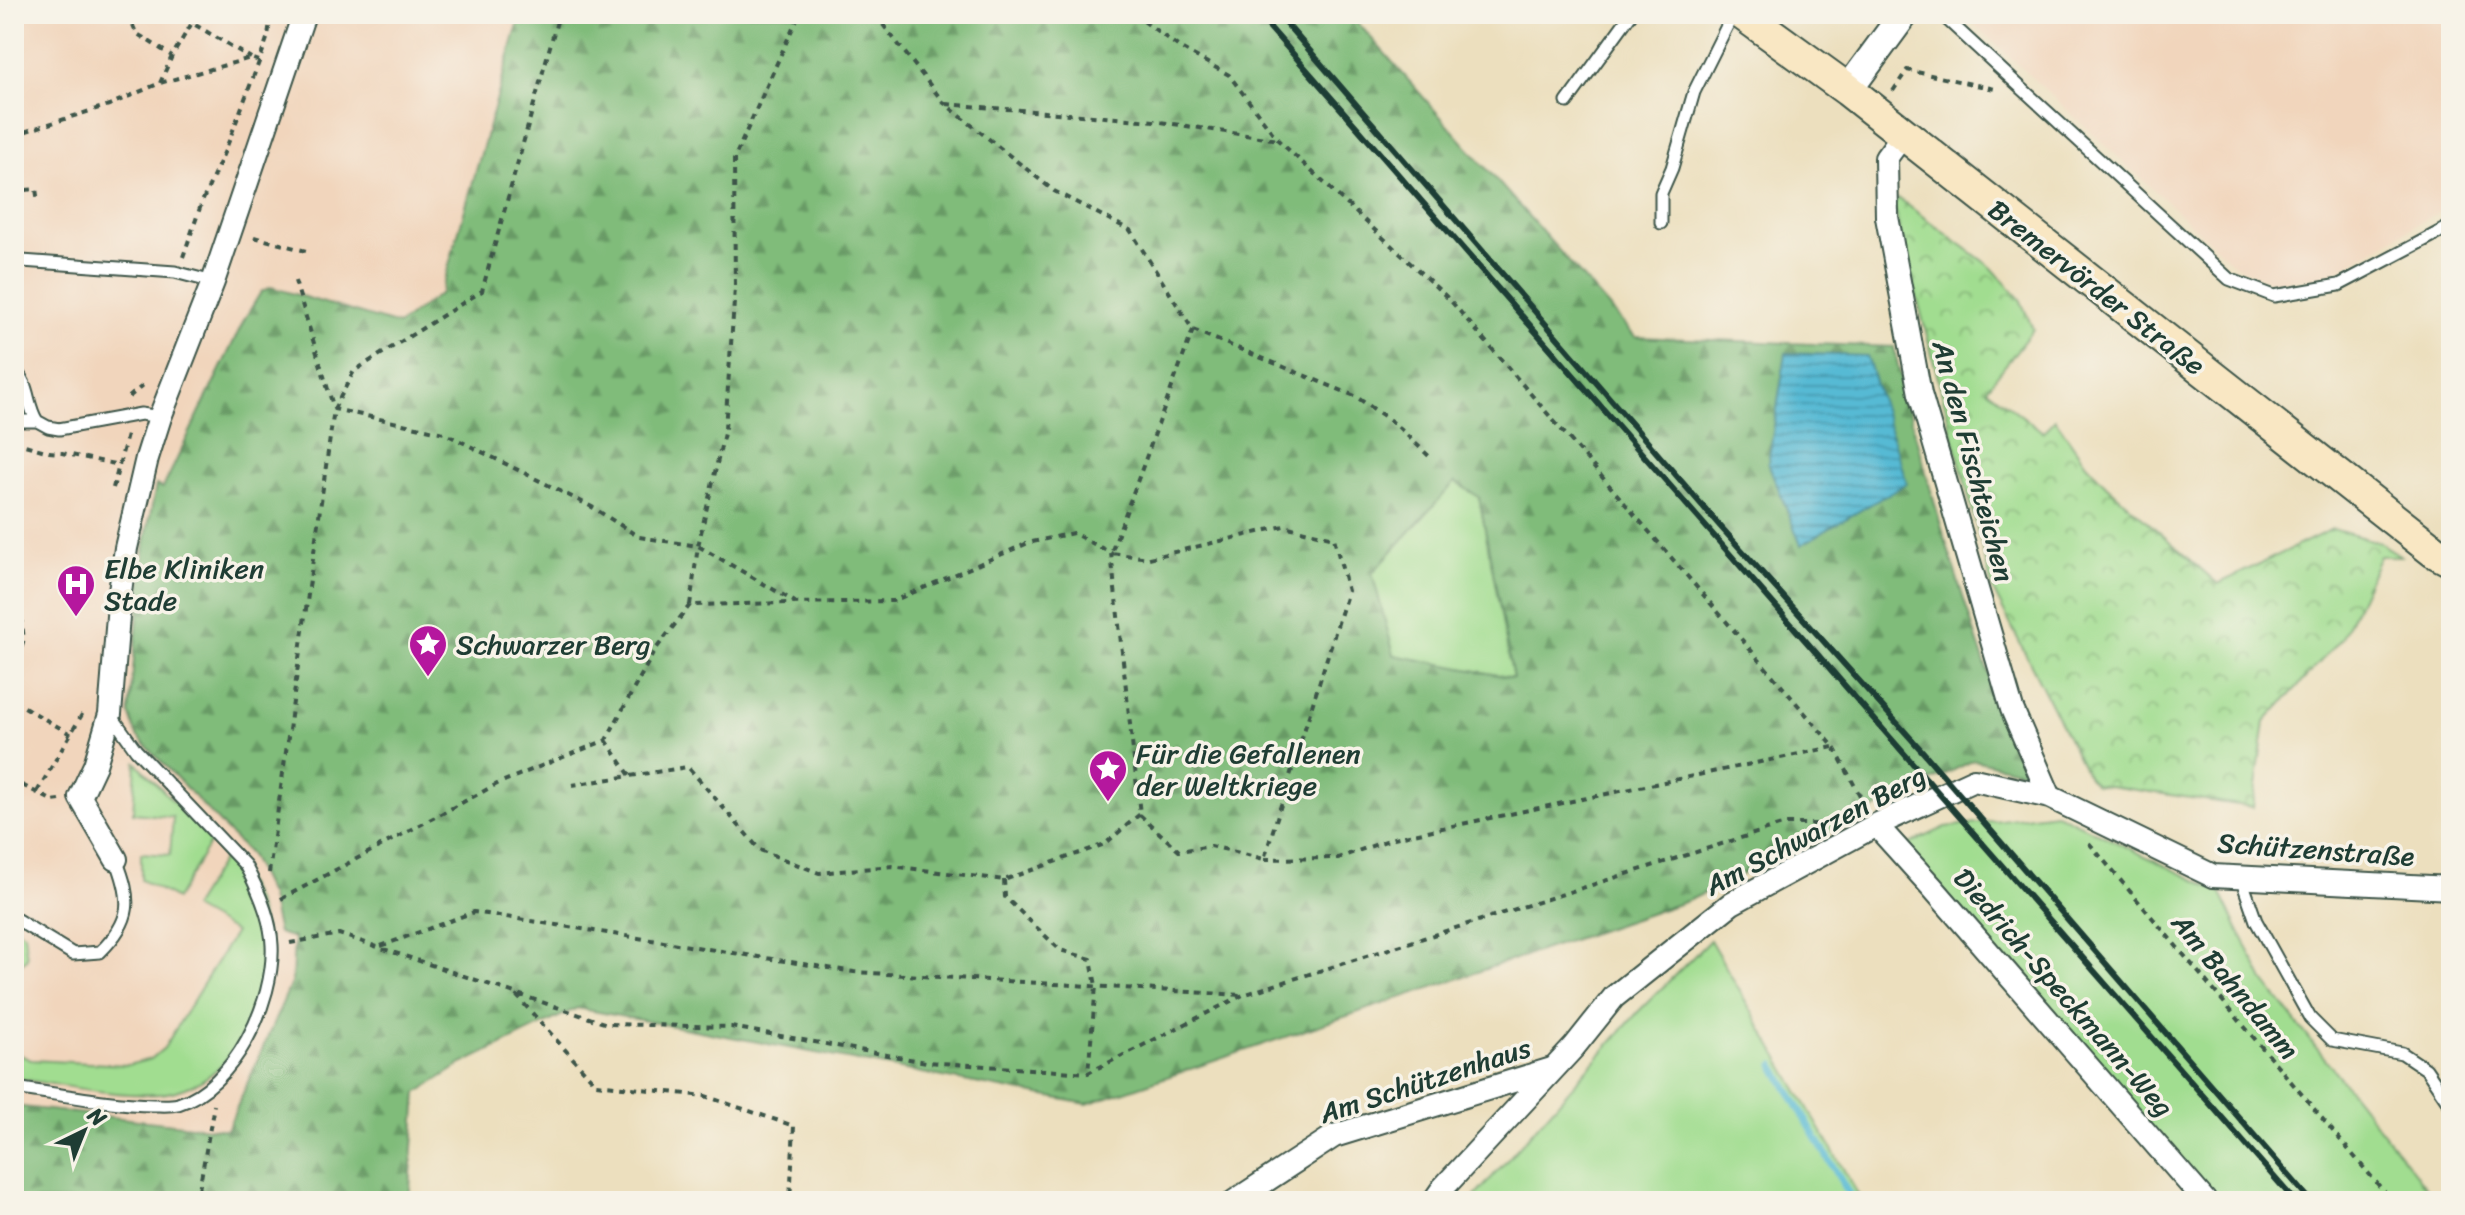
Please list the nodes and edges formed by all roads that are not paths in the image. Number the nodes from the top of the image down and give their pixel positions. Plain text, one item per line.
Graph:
1 (304, 14) edge
2 (1631, 14) edge
3 (1733, 14) edge
4 (1743, 14) edge
5 (1904, 14) edge
6 (1941, 14) edge
7 (1848, 90) junction
8 (1567, 102) dead end
9 (1894, 147) junction
10 (1661, 223) dead end
11 (2451, 226) edge
12 (14, 263) edge
13 (213, 282) junction
14 (14, 370) edge
15 (160, 417) junction
16 (14, 421) edge
17 (37, 421) junction
18 (2451, 560) edge
19 (110, 714) junction
20 (2050, 797) junction
21 (1876, 825) junction
22 (116, 859) joint
23 (2241, 878) junction
24 (2451, 888) edge
25 (14, 918) edge
26 (1554, 1069) junction
27 (14, 1088) edge
28 (2451, 1106) edge
29 (1235, 1201) edge
30 (1434, 1201) edge
31 (2205, 1201) edge

1 - 13 street
2 - 8 lane
3 - 10 lane
4 - 7 main road, Bremervörder Straße
5 - 7 street
6 - 11 lane
7 - 9 main road, Bremervörder Straße
9 - 18 main road, Bremervörder Straße
9 - 20 street, An den Fischteichen
12 - 13 lane
13 - 15 street
14 - 17 lane
15 - 17 lane
15 - 19 street
16 - 17 lane
19 - 22 street
19 - 27 lane
20 - 21 street, Am Schwarzen Berg
20 - 23 street, Schützenstraße
21 - 26 street, Am Schwarzen Berg
21 - 31 street, Diedrich-Speckmann-Weg
22 - 25 lane
23 - 24 street, Schützenstraße
23 - 28 lane
26 - 29 street, Am Schützenhaus
26 - 30 street, Am Schwarzen Berg

